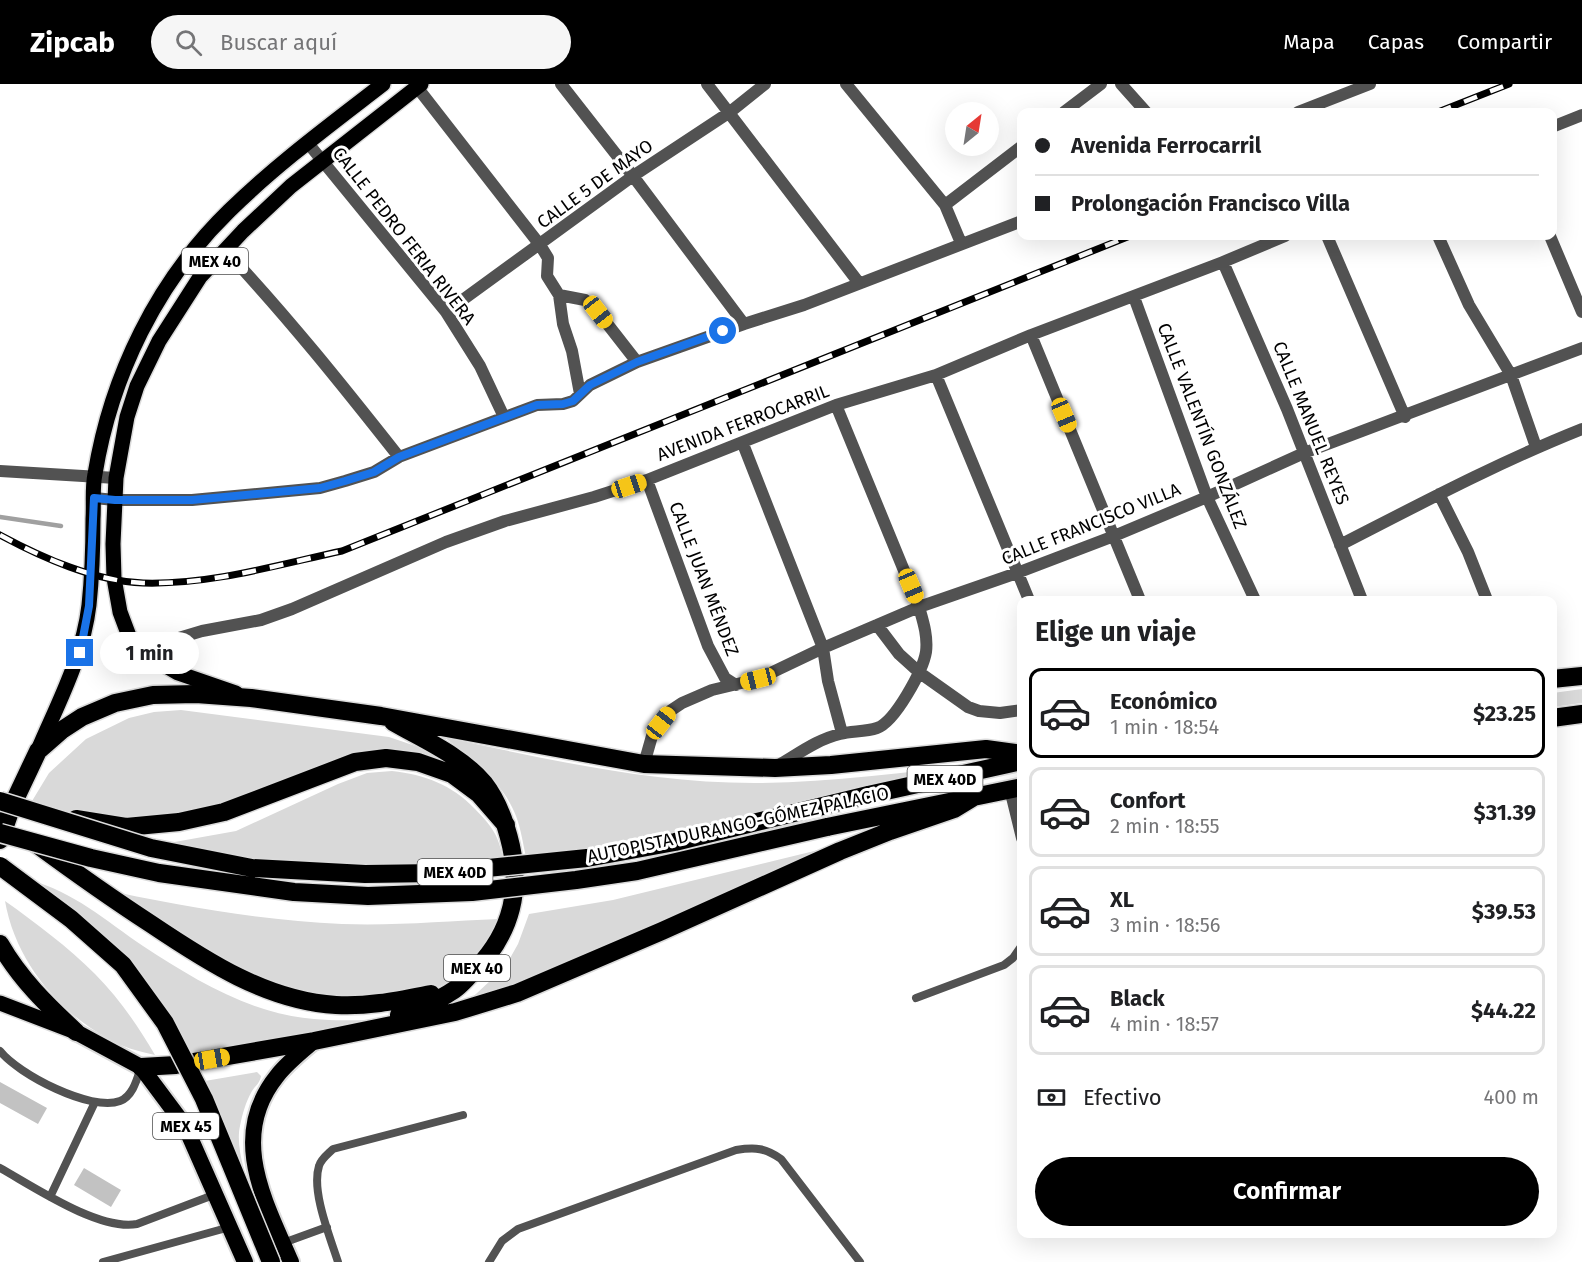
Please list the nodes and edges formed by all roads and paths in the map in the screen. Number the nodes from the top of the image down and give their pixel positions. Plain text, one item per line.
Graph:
1 (383, 84) edge
2 (561, 84) edge
3 (707, 84) edge
4 (765, 84) edge
5 (846, 84) edge
6 (1101, 84) edge
7 (1121, 84) edge
8 (1370, 84) edge
9 (419, 86) edge
10 (1069, 108) edge
11 (1142, 108) edge
12 (1308, 108) edge
13 (730, 112) junction
14 (1582, 115) edge
15 (1557, 124) edge
16 (307, 142) junction
17 (1017, 150) edge
18 (324, 162) junction
19 (633, 176) junction
20 (945, 205) junction
21 (1017, 223) edge
22 (1275, 240) edge
23 (1329, 240) edge
24 (1440, 240) edge
25 (1552, 240) edge
26 (961, 243) junction
27 (540, 245) junction
28 (225, 250) junction
29 (1223, 262) junction
30 (859, 284) junction
31 (559, 295) junction
32 (1134, 297) junction
33 (446, 312) junction
34 (1582, 312) edge
35 (744, 324) junction
36 (1031, 335) junction
37 (1582, 348) edge
38 (637, 362) junction
39 (936, 375) junction
40 (1511, 375) junction
41 (580, 394) junction
42 (836, 405) junction
43 (504, 417) junction
44 (1405, 417) junction
45 (1582, 429) edge
46 (743, 444) junction
47 (1536, 447) junction
48 (1304, 453) junction
49 (399, 457) junction
50 (0, 471) edge
51 (94, 477) junction
52 (116, 478) junction
53 (647, 480) junction
54 (1439, 494) junction
55 (1207, 497) junction
56 (94, 502) junction
57 (115, 504) junction
58 (1114, 536) junction
59 (1340, 545) junction
60 (1017, 573) junction
61 (1027, 596) edge
62 (1138, 596) edge
63 (1253, 596) edge
64 (1360, 596) edge
65 (1485, 596) edge
66 (919, 607) junction
67 (877, 625) junction
68 (823, 648) junction
69 (142, 649) junction
70 (920, 673) junction
71 (1582, 676) edge
72 (1557, 678) edge
73 (736, 685) junction
74 (251, 698) junction
75 (1017, 711) edge
76 (1582, 714) edge
77 (381, 716) junction
78 (1557, 717) edge
79 (842, 733) junction
80 (38, 751) junction
81 (1017, 753) edge
82 (1017, 762) edge
83 (644, 764) junction
84 (775, 768) junction
85 (1016, 788) edge
86 (977, 795) junction
87 (0, 801) edge
88 (41, 814) junction
89 (506, 825) junction
90 (0, 833) edge
91 (0, 840) edge
92 (35, 843) junction
93 (0, 866) edge
94 (0, 944) edge
95 (1017, 952) edge
96 (454, 990) junction
97 (916, 998) dead end
98 (0, 1003) edge
99 (76, 1032) junction
100 (340, 1036) junction
101 (314, 1041) junction
102 (0, 1052) edge
103 (141, 1067) junction
104 (95, 1102) junction
105 (463, 1115) dead end
106 (0, 1168) edge
107 (216, 1194) junction
108 (50, 1197) junction
109 (230, 1227) junction
110 (327, 1227) junction
111 (283, 1243) junction
112 (103, 1262) edge
113 (245, 1262) edge
114 (271, 1262) edge
115 (291, 1262) edge
116 (338, 1262) edge
117 (489, 1262) edge
118 (860, 1262) edge

1 - 16 main road, MEX 40
2 - 19 street
3 - 13 street
4 - 13 street, CALLE 5 DE MAYO
5 - 20 street
6 - 10 street
7 - 11 street
8 - 12 street
9 - 18 main road, MEX 40
9 - 27 street
13 - 19 street, CALLE 5 DE MAYO
13 - 30 street
14 - 15 street
16 - 18 street, CALLE PEDRO FERIA RIVERA
16 - 51 main road, MEX 40
17 - 20 street
18 - 28 main road, MEX 40
18 - 33 street, CALLE PEDRO FERIA RIVERA
19 - 27 street, CALLE 5 DE MAYO
19 - 35 street
20 - 26 street
21 - 26 street
22 - 29 street, AVENIDA FERROCARRIL
23 - 44 street
24 - 40 street
25 - 34 street
26 - 30 street
27 - 31 street
27 - 33 street, CALLE 5 DE MAYO
28 - 49 street
28 - 52 main road, MEX 40
29 - 32 street, AVENIDA FERROCARRIL
29 - 48 street, CALLE MANUEL REYES
30 - 35 street
31 - 38 street
31 - 41 street
32 - 36 street, AVENIDA FERROCARRIL
32 - 55 street, CALLE VALENTÍN GONZÁLEZ
33 - 43 street, CALLE PEDRO FERIA RIVERA
35 - 38 street
36 - 39 street, AVENIDA FERROCARRIL
36 - 58 street
37 - 40 street, CALLE FRANCISCO VILLA
38 - 41 street
39 - 42 street, AVENIDA FERROCARRIL
39 - 60 street
40 - 44 street, CALLE FRANCISCO VILLA
40 - 47 street
41 - 43 street
42 - 46 street, AVENIDA FERROCARRIL
42 - 66 street
43 - 49 street
44 - 48 street, CALLE FRANCISCO VILLA
45 - 47 street
46 - 53 street, AVENIDA FERROCARRIL
46 - 68 street
47 - 54 street
48 - 55 street, CALLE FRANCISCO VILLA
48 - 59 street, CALLE MANUEL REYES
49 - 57 street
50 - 51 street
51 - 52 street
51 - 56 main road, MEX 40
52 - 57 main road, MEX 40
53 - 69 street, AVENIDA FERROCARRIL
53 - 73 street, CALLE JUAN MÉNDEZ
54 - 59 street
54 - 65 street
55 - 58 street, CALLE FRANCISCO VILLA
55 - 63 street, CALLE VALENTÍN GONZÁLEZ
56 - 57 street
56 - 80 main road, MEX 40
57 - 69 main road, MEX 40
58 - 60 street, CALLE FRANCISCO VILLA
58 - 62 street
59 - 64 street, CALLE MANUEL REYES
60 - 61 street
60 - 66 street, CALLE FRANCISCO VILLA
66 - 67 street, CALLE FRANCISCO VILLA
66 - 70 street
67 - 68 street, CALLE FRANCISCO VILLA
67 - 70 street
68 - 73 street, CALLE FRANCISCO VILLA
68 - 79 street
69 - 74 main road, MEX 40
70 - 75 street
70 - 79 street
71 - 72 highway
73 - 83 street, CALLE FRANCISCO VILLA
74 - 77 highway, MEX 40
74 - 80 highway, MEX 40
76 - 78 highway
77 - 83 highway
77 - 89 highway, MEX 40
79 - 84 street
80 - 91 highway, MEX 40
81 - 84 highway
82 - 88 highway, MEX 40D, bridge
83 - 84 highway
85 - 86 highway, AUTOPISTA DURANGO-GÓMEZ PALACIO / MEX 40D
86 - 92 highway, AUTOPISTA DURANGO-GÓMEZ PALACIO / MEX 40D, bridge
86 - 100 highway
87 - 88 highway, MEX 40D, bridge
88 - 89 highway, MEX 40, bridge
89 - 96 highway, MEX 40
90 - 92 highway, MEX 40D, bridge
92 - 96 highway
93 - 114 highway, bridge
94 - 99 highway
95 - 97 lane
96 - 100 highway, MEX 40
98 - 99 main road
99 - 103 highway, MEX 45
100 - 101 highway, MEX 40
101 - 103 highway, MEX 40
101 - 111 highway
102 - 104 lane
103 - 104 lane
103 - 107 highway, MEX 45
104 - 108 lane
105 - 110 lane
106 - 108 lane
107 - 108 lane
107 - 109 highway, MEX 45
109 - 112 lane
109 - 113 highway, MEX 45
110 - 111 lane
110 - 116 lane
111 - 115 highway
117 - 118 lane

